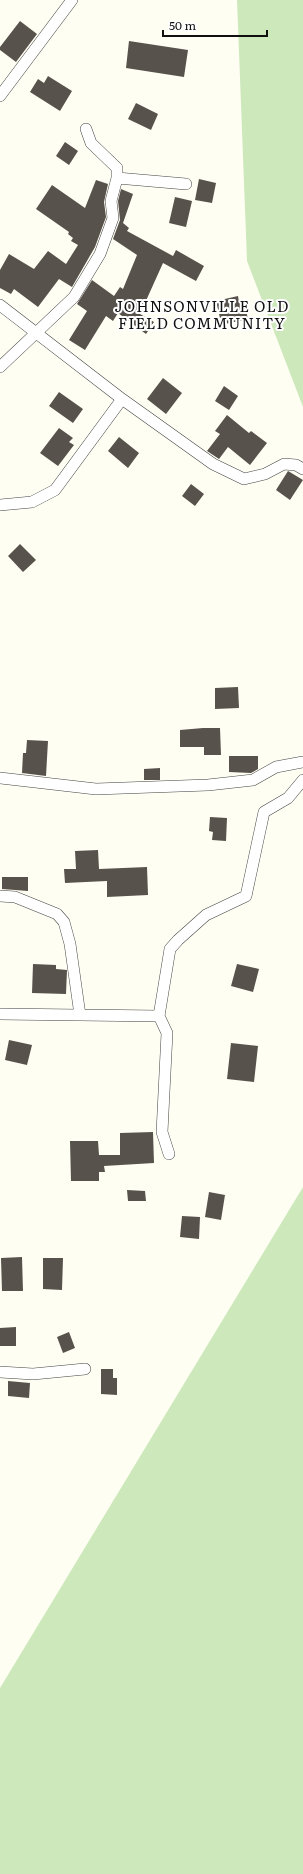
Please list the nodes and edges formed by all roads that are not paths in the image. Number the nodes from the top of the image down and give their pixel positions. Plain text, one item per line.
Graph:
1 (72, 0) edge
2 (0, 96) edge
3 (86, 129) dead end
4 (117, 178) junction
5 (186, 184) dead end
6 (0, 305) edge
7 (36, 332) junction
8 (0, 367) edge
9 (122, 399) junction
10 (303, 469) edge
11 (0, 505) edge
12 (303, 762) edge
13 (0, 778) edge
14 (303, 780) edge
15 (0, 896) edge
16 (0, 1014) edge
17 (80, 1016) junction
18 (159, 1016) junction
19 (169, 1154) dead end
20 (85, 1369) dead end
21 (0, 1372) edge

1 - 2 street
3 - 4 street
4 - 5 street
4 - 7 street
6 - 7 street
7 - 8 street
7 - 9 street
9 - 10 street
9 - 11 street
12 - 13 street
14 - 18 street
15 - 17 street
16 - 17 street
17 - 18 street
18 - 19 street
20 - 21 street

